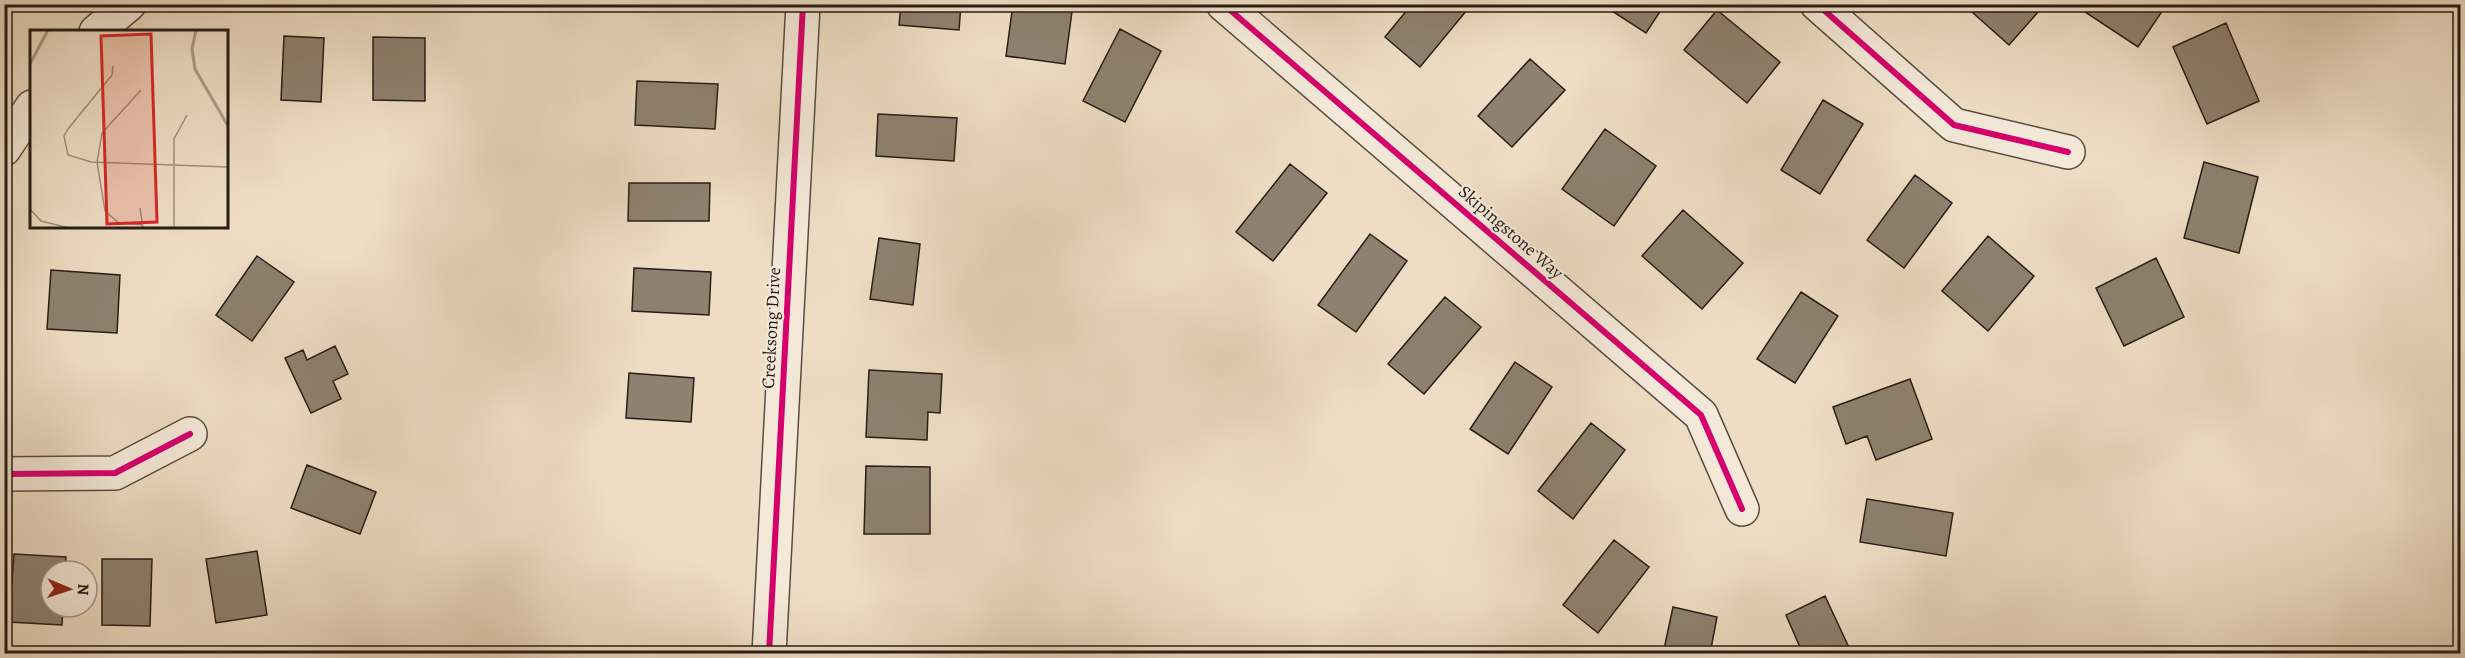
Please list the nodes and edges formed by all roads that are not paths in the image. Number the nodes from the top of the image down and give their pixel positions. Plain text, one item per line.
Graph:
1 (129, 4) edge
2 (803, 4) edge
3 (1223, 4) edge
4 (1816, 4) edge
5 (98, 30) edge
6 (30, 110) edge
7 (4, 149) edge
8 (2067, 152) dead end
9 (190, 434) dead end
10 (4, 474) edge
11 (1742, 509) dead end
12 (769, 654) edge

1 - 5 street
2 - 12 street, Creeksong Drive
3 - 11 street, Skipingstone Way
4 - 8 street
6 - 7 street
9 - 10 street

